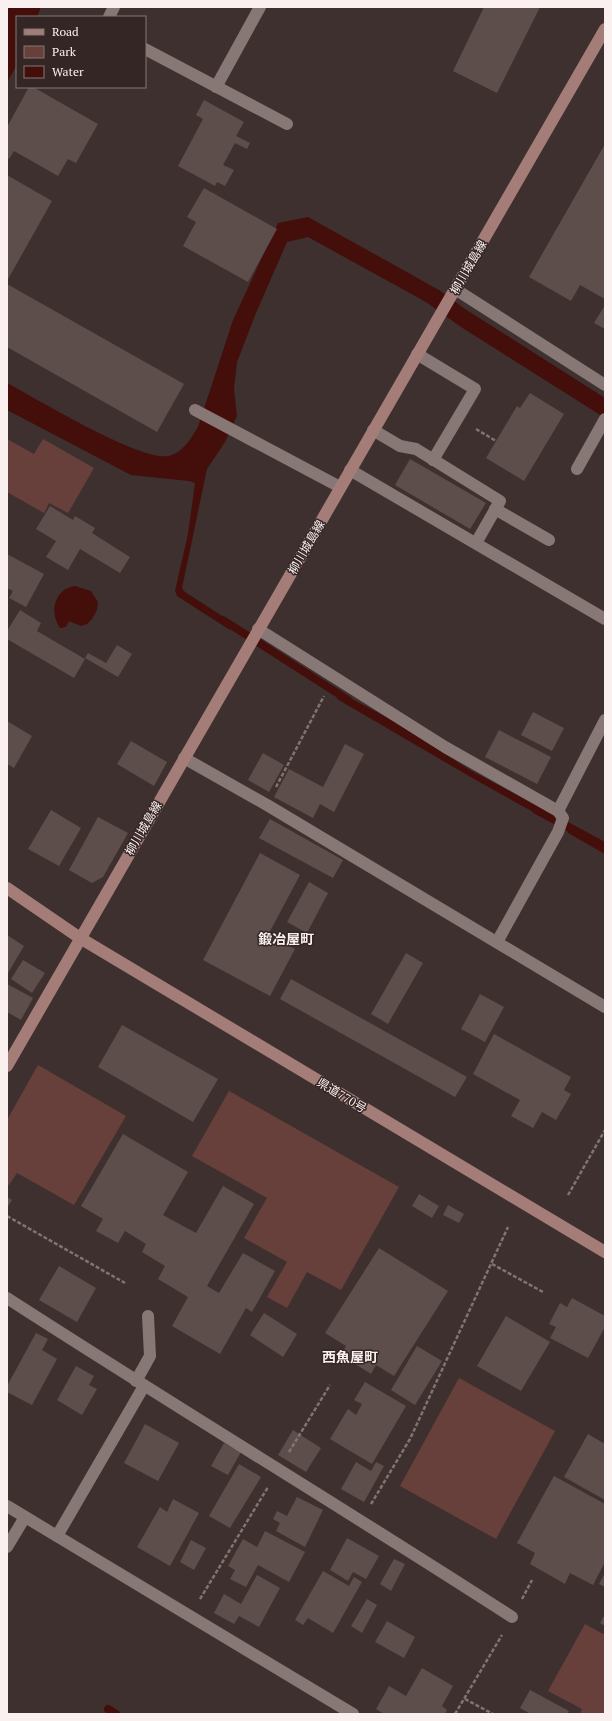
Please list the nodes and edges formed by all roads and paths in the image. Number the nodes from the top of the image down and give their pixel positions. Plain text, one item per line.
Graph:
1 (114, 7) edge
2 (260, 7) edge
3 (109, 16) edge
4 (605, 29) edge
5 (146, 50) edge
6 (216, 87) junction
7 (287, 124) dead end
8 (452, 293) junction
9 (417, 354) junction
10 (605, 385) edge
11 (195, 410) dead end
12 (602, 424) edge
13 (475, 428) dead end
14 (373, 430) junction
15 (496, 441) dead end
16 (433, 460) junction
17 (350, 470) junction
18 (577, 470) dead end
19 (340, 488) junction
20 (495, 509) junction
21 (549, 540) dead end
22 (476, 543) junction
23 (605, 618) edge
24 (253, 638) junction
25 (324, 696) dead end
26 (604, 724) edge
27 (184, 758) junction
28 (267, 805) junction
29 (560, 814) junction
30 (7, 888) edge
31 (80, 938) junction
32 (497, 942) junction
33 (605, 1007) edge
34 (7, 1066) edge
35 (605, 1130) edge
36 (568, 1194) dead end
37 (7, 1216) edge
38 (508, 1227) dead end
39 (605, 1252) edge
40 (492, 1264) junction
41 (124, 1283) dead end
42 (543, 1292) dead end
43 (7, 1298) edge
44 (148, 1316) dead end
45 (140, 1384) junction
46 (330, 1385) dead end
47 (289, 1453) dead end
48 (272, 1480) dead end
49 (7, 1506) edge
50 (25, 1517) junction
51 (362, 1520) junction
52 (57, 1536) junction
53 (7, 1547) edge
54 (532, 1580) dead end
55 (190, 1617) junction
56 (512, 1617) junction
57 (465, 1699) junction
58 (354, 1714) edge
59 (455, 1714) edge
60 (492, 1714) edge

1 - 3 street
2 - 6 street
4 - 8 main road, 柳川城島線
5 - 6 street
6 - 7 street
8 - 9 main road, 柳川城島線
8 - 10 street
9 - 14 main road, 柳川城島線
9 - 16 street
11 - 19 street
12 - 18 street
13 - 15 path
14 - 16 street
14 - 17 main road, 柳川城島線
16 - 20 street
17 - 19 main road, 柳川城島線
17 - 22 street
19 - 24 main road, 柳川城島線
20 - 21 street
20 - 22 street
22 - 23 street
24 - 27 main road, 柳川城島線
24 - 29 street
25 - 28 path
26 - 29 street
27 - 28 street
27 - 31 main road, 柳川城島線
28 - 32 street
29 - 32 street
30 - 31 main road, 県道770号
31 - 34 main road, 柳川城島線
31 - 39 main road, 県道770号
32 - 33 street
35 - 36 path
37 - 41 path
38 - 40 path
40 - 42 path
40 - 51 path
43 - 45 street
44 - 45 street
45 - 51 street
45 - 52 street
46 - 47 path
48 - 55 path
49 - 50 street
50 - 52 street
50 - 53 street
51 - 56 street
52 - 55 street
54 - 56 path
55 - 58 street
56 - 57 path
57 - 59 path
57 - 60 path

